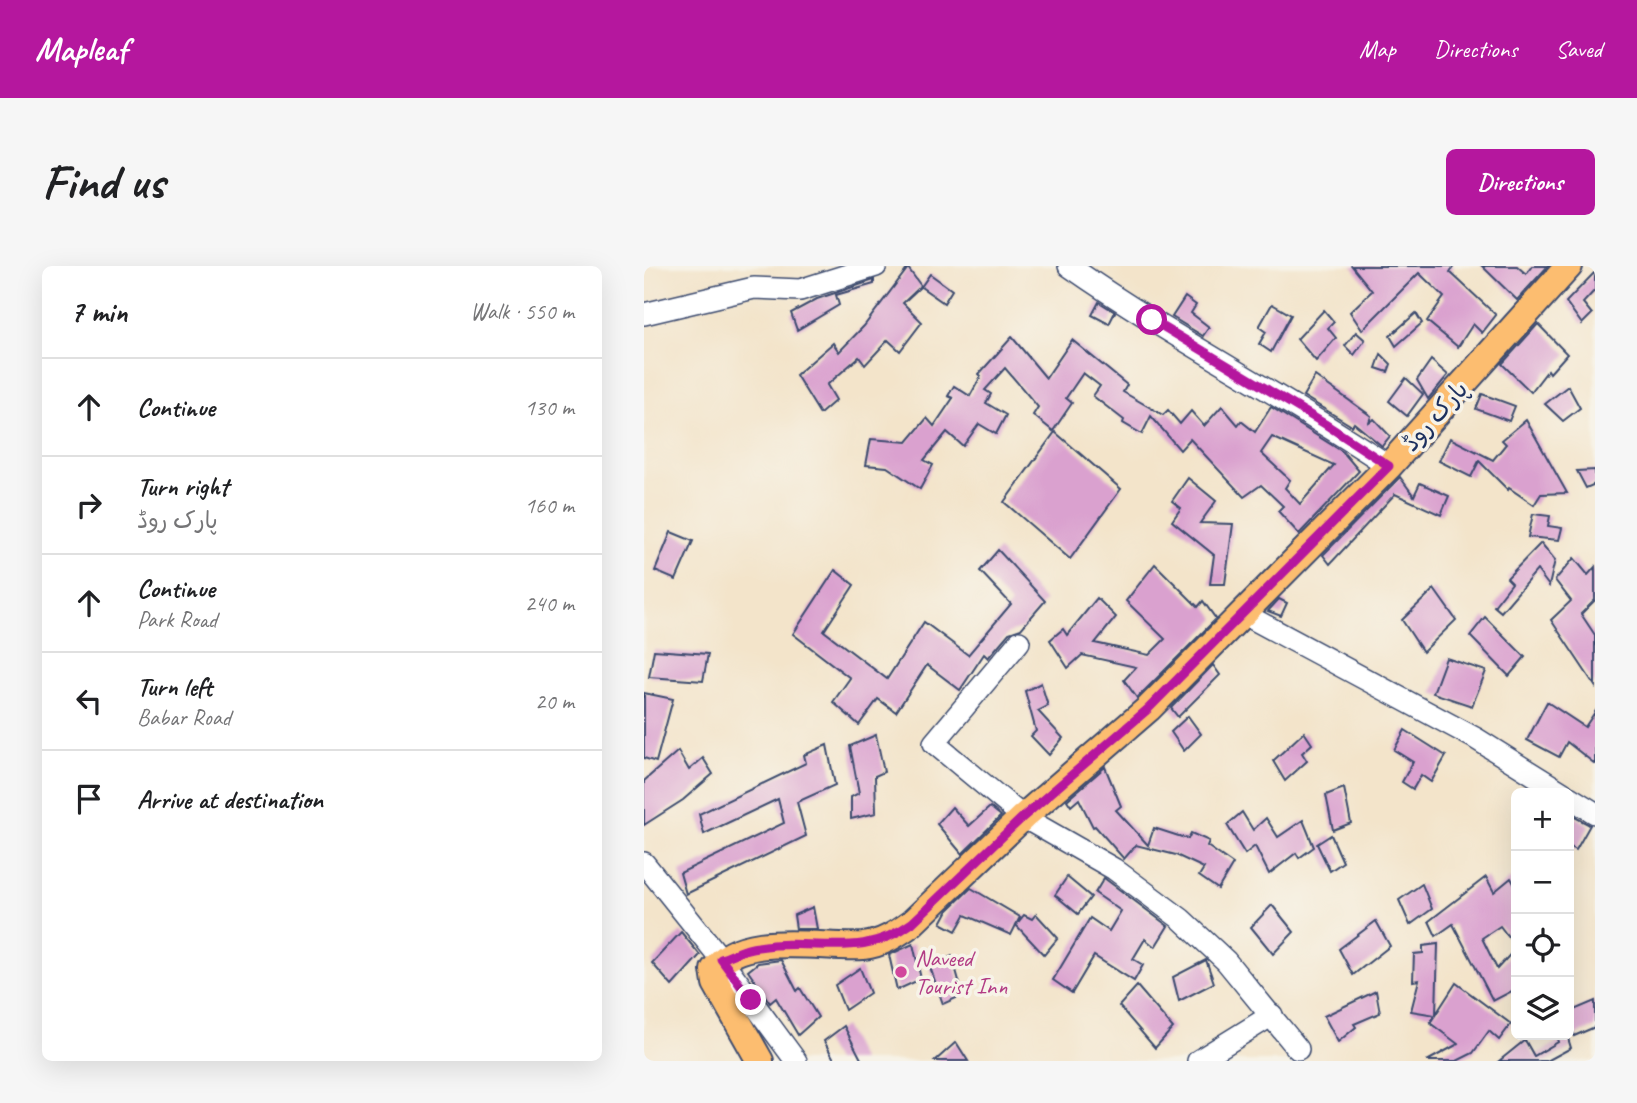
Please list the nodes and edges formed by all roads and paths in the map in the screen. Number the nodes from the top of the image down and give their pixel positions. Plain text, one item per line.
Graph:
1 (876, 266) edge
2 (1069, 266) edge
3 (1569, 266) edge
4 (644, 314) edge
5 (1389, 466) junction
6 (1242, 613) junction
7 (1018, 642) dead end
8 (1555, 788) edge
9 (1574, 800) edge
10 (1595, 813) edge
11 (1023, 817) junction
12 (644, 863) edge
13 (721, 959) junction
14 (1272, 1015) junction
15 (1298, 1049) dead end
16 (760, 1061) edge
17 (796, 1061) edge
18 (1198, 1061) edge

1 - 4 street
2 - 5 street
3 - 5 main road, پارک روڈ
5 - 6 main road, پارک روڈ
6 - 8 street
6 - 11 main road, پارک روڈ
7 - 11 street
9 - 10 street
11 - 13 main road, پارک روڈ
11 - 14 street
12 - 13 street
13 - 16 main road
13 - 17 street
14 - 15 street
14 - 18 street

